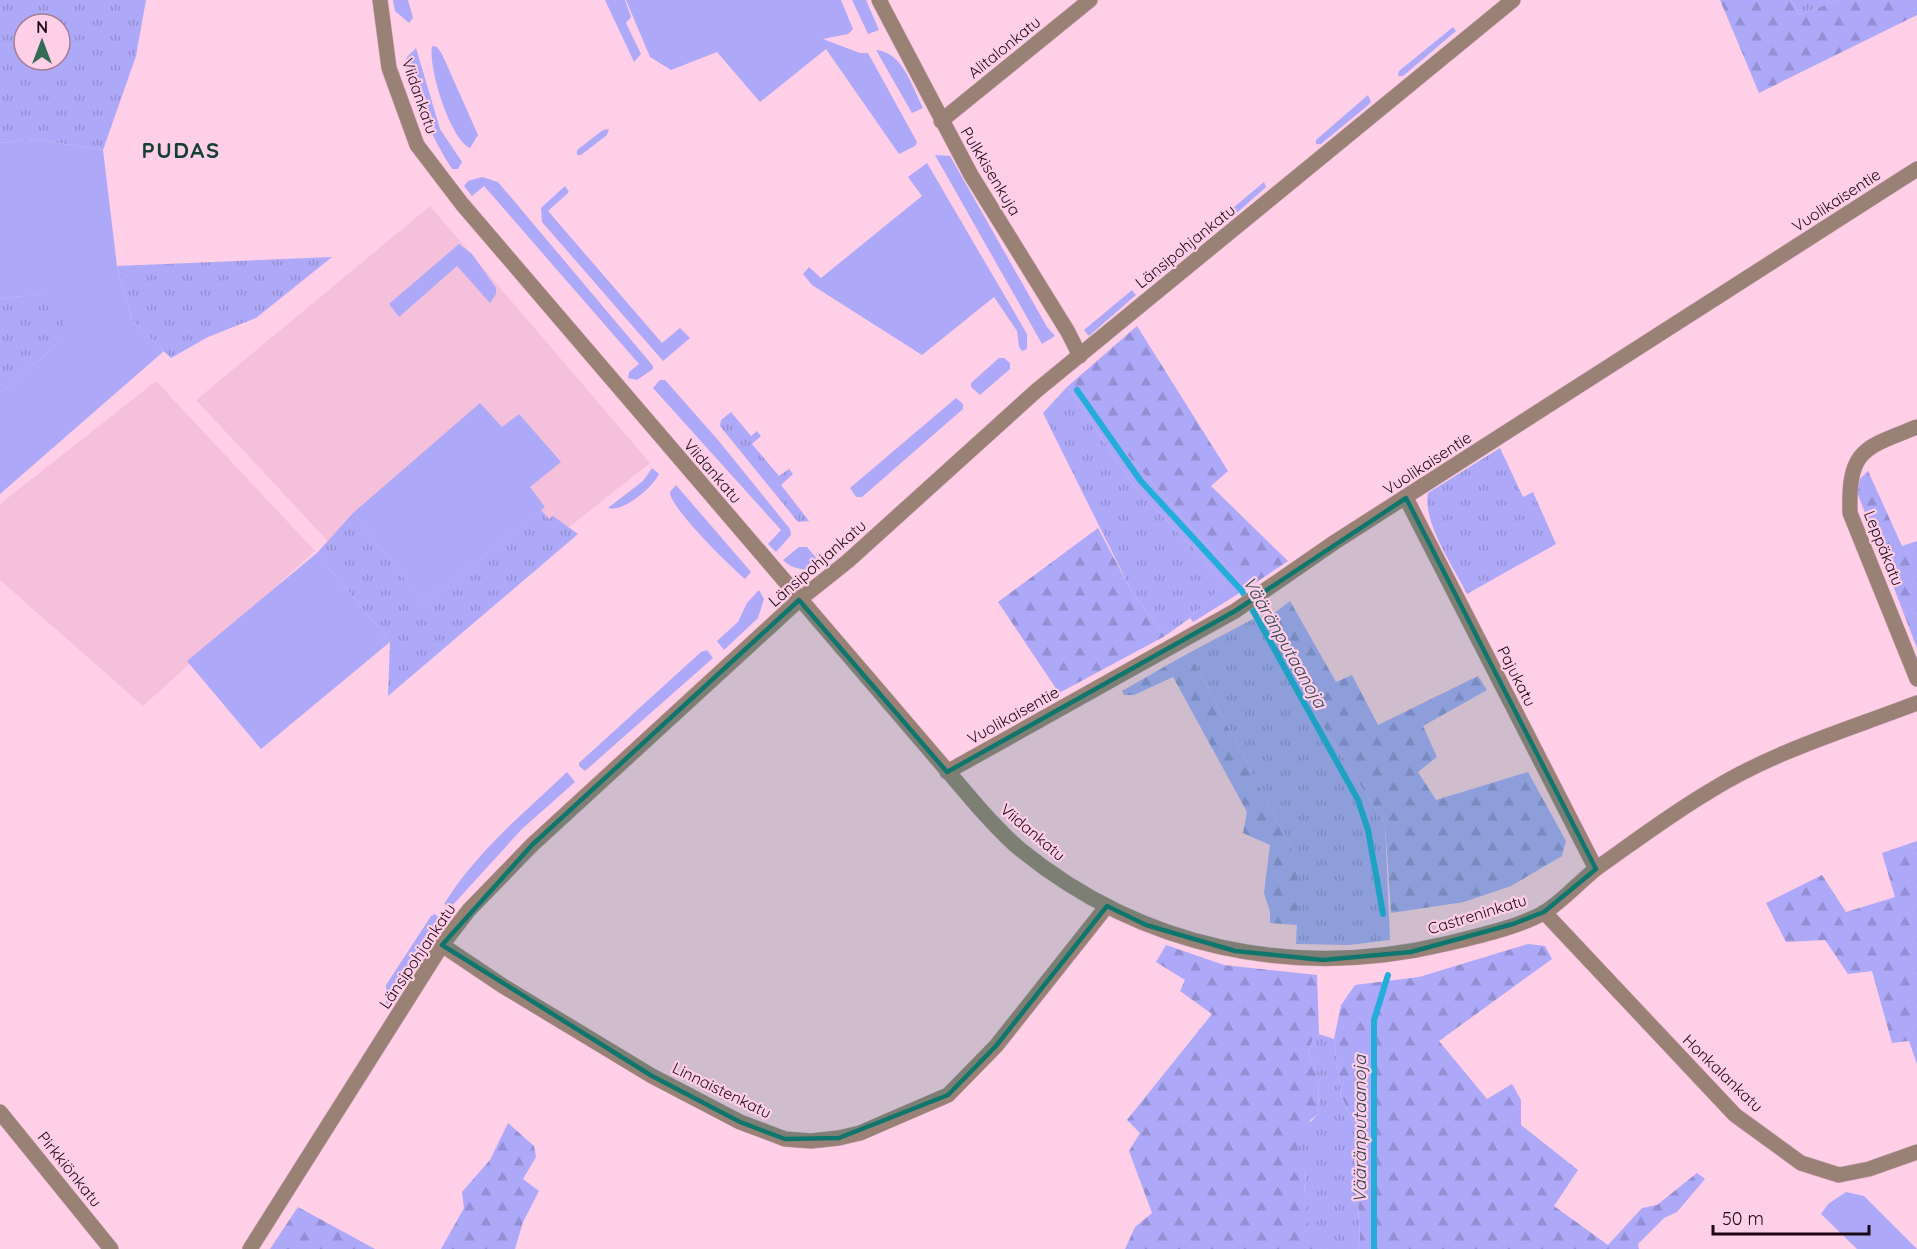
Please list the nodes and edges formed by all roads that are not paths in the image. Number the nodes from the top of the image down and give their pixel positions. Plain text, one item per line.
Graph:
1 (380, 0) edge
2 (879, 0) edge
3 (1090, 0) edge
4 (1513, 0) edge
5 (941, 121) junction
6 (1917, 169) edge
7 (1080, 357) junction
8 (1917, 427) edge
9 (1406, 498) junction
10 (799, 600) junction
11 (1917, 679) edge
12 (1917, 704) edge
13 (948, 772) junction
14 (1596, 869) junction
15 (1107, 906) junction
16 (1544, 912) junction
17 (442, 945) junction
18 (0, 1112) edge
19 (1917, 1152) edge
20 (111, 1249) edge
21 (250, 1249) edge

1 - 10 street, Viidankatu
2 - 5 street, Pulkkisenkuja
3 - 5 street, Alitalonkatu
4 - 7 street, Länsipohjankatu
5 - 7 street, Pulkkisenkuja
6 - 9 street, Vuolikaisentie
7 - 10 street, Länsipohjankatu
8 - 11 street, Leppäkatu
9 - 13 street, Vuolikaisentie
9 - 14 street, Pajukatu
10 - 13 street, Viidankatu
10 - 17 street, Länsipohjankatu
12 - 14 street, Castreninkatu
13 - 15 street, Viidankatu
14 - 16 street, Castreninkatu
15 - 16 street, Castreninkatu
15 - 17 street, Linnaistenkatu
16 - 19 street, Honkalankatu
17 - 21 street, Länsipohjankatu
18 - 20 street, Pirkkiönkatu

